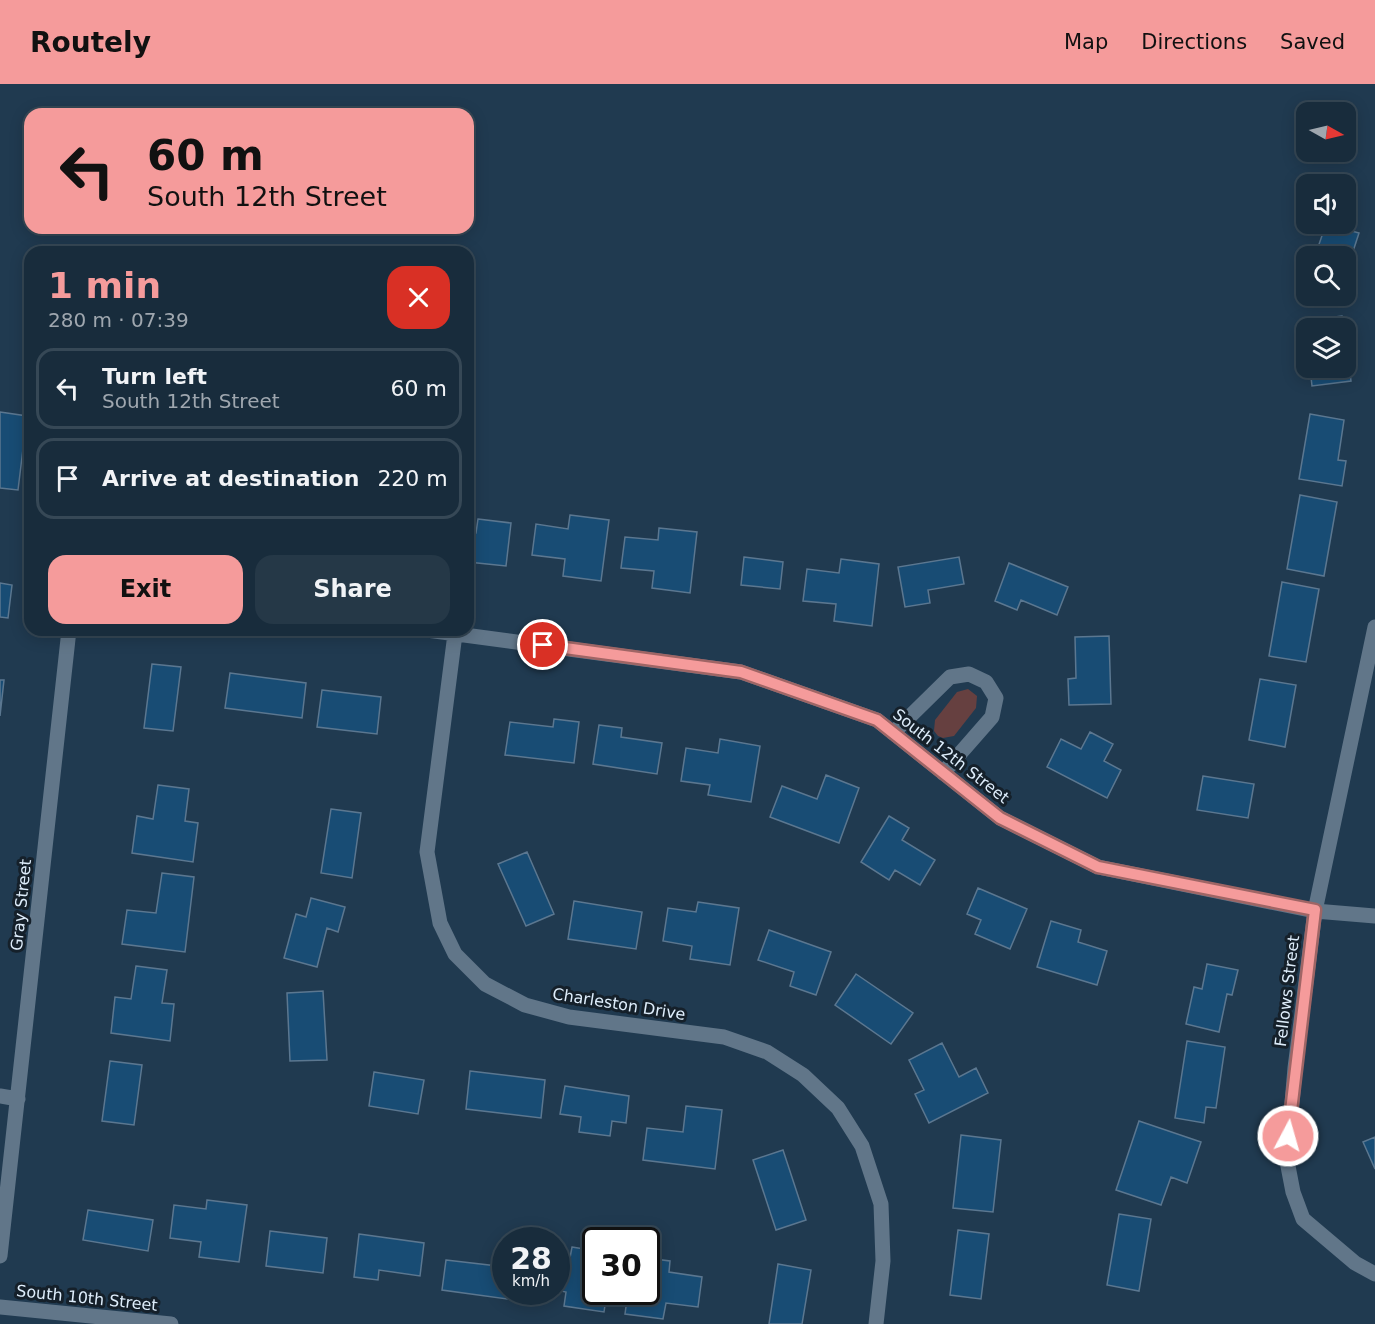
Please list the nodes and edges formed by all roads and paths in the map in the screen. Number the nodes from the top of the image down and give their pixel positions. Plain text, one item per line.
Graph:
1 (1375, 627) edge
2 (68, 636) edge
3 (455, 636) edge
4 (470, 636) edge
5 (893, 734) junction
6 (944, 774) junction
7 (1315, 910) junction
8 (1375, 916) edge
9 (0, 1096) edge
10 (18, 1099) junction
11 (0, 1256) edge
12 (1375, 1274) edge
13 (0, 1307) edge
14 (171, 1324) edge
15 (876, 1324) edge

1 - 7 street, Fellows Street
2 - 10 street, Gray Street
3 - 15 street, Charleston Drive
4 - 5 street, South 12th Street
5 - 6 street, South 12th Street
5 - 6 street
6 - 7 street, South 12th Street
7 - 8 street, South 12th Street
7 - 12 street, Fellows Street
9 - 10 street
10 - 11 street, Gray Street
13 - 14 street, South 10th Street

